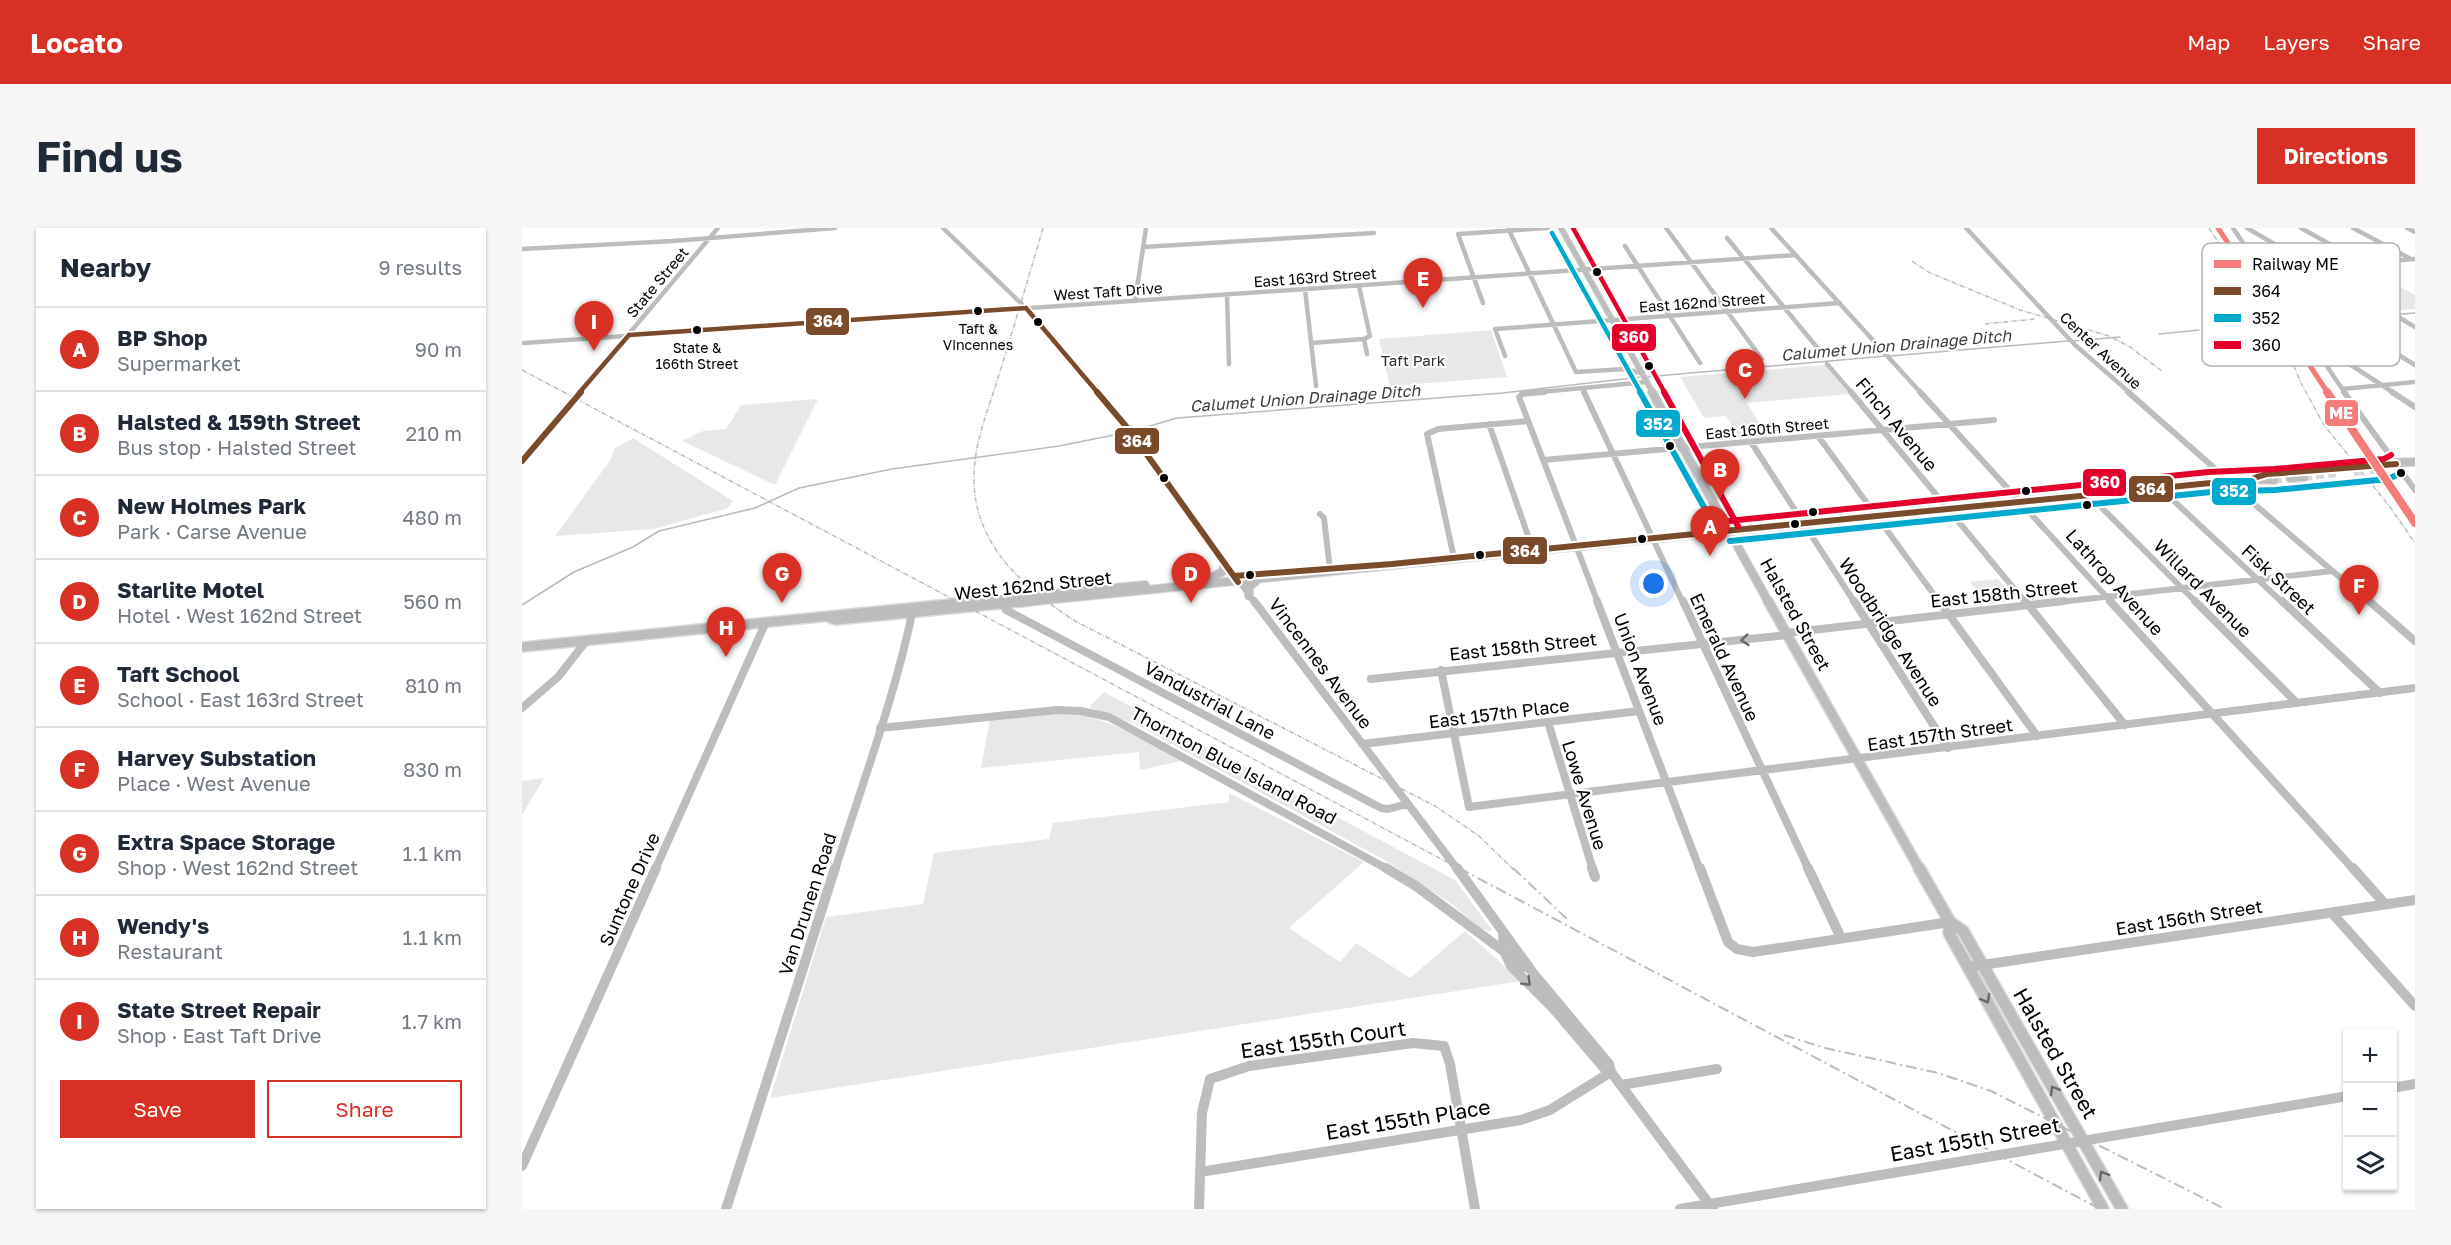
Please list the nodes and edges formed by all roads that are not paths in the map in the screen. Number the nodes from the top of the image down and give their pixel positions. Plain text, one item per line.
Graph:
1 (718, 228) edge
2 (835, 228) edge
3 (943, 228) edge
4 (1146, 228) edge
5 (1548, 228) edge
6 (1561, 228) edge
7 (1666, 228) edge
8 (1771, 228) edge
9 (1966, 228) edge
10 (2233, 228) edge
11 (2247, 228) edge
12 (2301, 228) edge
13 (2353, 228) edge
14 (2407, 228) edge
15 (1509, 229) edge
16 (1374, 232) dead end
17 (2415, 232) edge
18 (711, 237) junction
19 (1727, 238) dead end
20 (2243, 243) edge
21 (2272, 243) edge
22 (2328, 243) edge
23 (2382, 243) edge
24 (1625, 246) dead end
25 (1143, 247) junction
26 (522, 249) edge
27 (2400, 253) edge
28 (1796, 255) junction
29 (1744, 259) junction
30 (2414, 260) edge
31 (1691, 263) junction
32 (1638, 267) junction
33 (1584, 270) junction
34 (1530, 274) junction
35 (1474, 278) junction
36 (1359, 286) junction
37 (1305, 289) junction
38 (1227, 295) junction
39 (1195, 297) joint
40 (1135, 301) junction
41 (1484, 303) dead end
42 (1840, 303) junction
43 (1026, 308) junction
44 (1784, 308) junction
45 (1727, 312) junction
46 (1670, 316) junction
47 (2400, 318) dead end
48 (1612, 320) junction
49 (1600, 321) junction
50 (1553, 325) junction
51 (2415, 327) edge
52 (629, 335) junction
53 (1364, 339) junction
54 (524, 343) dead end
55 (1311, 343) junction
56 (1820, 351) dead end
57 (1367, 354) dead end
58 (1505, 356) dead end
59 (2400, 356) edge
60 (1762, 359) dead end
61 (1635, 362) junction
62 (1700, 363) dead end
63 (1229, 364) dead end
64 (1827, 364) dead end
65 (2415, 365) edge
66 (2327, 366) edge
67 (2351, 366) edge
68 (1626, 369) junction
69 (1641, 373) junction
70 (1647, 382) junction
71 (2415, 382) edge
72 (1633, 383) junction
73 (2381, 385) junction
74 (1316, 386) dead end
75 (1582, 388) junction
76 (2342, 389) junction
77 (2415, 407) edge
78 (1994, 420) dead end
79 (1528, 421) junction
80 (1489, 424) junction
81 (1949, 424) junction
82 (1883, 430) junction
83 (1818, 436) junction
84 (1751, 442) junction
85 (1683, 448) junction
86 (1669, 449) junction
87 (1613, 454) junction
88 (1543, 460) junction
89 (522, 461) edge
90 (2415, 462) edge
91 (2396, 464) junction
92 (2384, 466) tunnel mouth
93 (2330, 468) tunnel mouth
94 (2337, 473) tunnel mouth
95 (2301, 474) tunnel mouth
96 (2286, 476) tunnel mouth
97 (2271, 477) tunnel mouth
98 (2251, 478) junction
99 (2229, 481) junction
100 (2210, 482) junction
101 (2159, 487) junction
102 (2415, 490) edge
103 (2088, 494) junction
104 (2246, 496) junction
105 (2019, 501) junction
106 (1949, 508) junction
107 (1320, 514) dead end
108 (1877, 515) junction
109 (1803, 523) junction
110 (1729, 531) junction
111 (1653, 538) junction
112 (1576, 546) junction
113 (1533, 550) junction
114 (1454, 558) junction
115 (1225, 564) junction
116 (1330, 570) junction
117 (2333, 571) junction
118 (1296, 573) junction
119 (1212, 578) junction
120 (1236, 579) junction
121 (2258, 579) junction
122 (1259, 580) junction
123 (2182, 588) junction
124 (1249, 596) junction
125 (2106, 597) junction
126 (1004, 601) junction
127 (2028, 606) junction
128 (913, 610) junction
129 (1948, 615) junction
130 (765, 624) junction
131 (1868, 624) junction
132 (1786, 634) junction
133 (587, 640) junction
134 (2415, 641) edge
135 (1702, 644) junction
136 (522, 647) edge
137 (1617, 652) junction
138 (1442, 670) junction
139 (1371, 680) dead end
140 (2415, 688) edge
141 (2380, 693) junction
142 (2297, 703) junction
143 (522, 708) edge
144 (1639, 711) junction
145 (2213, 714) junction
146 (1548, 722) junction
147 (2125, 725) junction
148 (880, 728) junction
149 (1454, 733) junction
150 (2037, 736) junction
151 (1362, 744) junction
152 (1948, 748) junction
153 (1857, 760) junction
154 (1762, 772) junction
155 (1667, 783) junction
156 (1569, 795) junction
157 (1407, 804) junction
158 (1595, 877) dead end
159 (2415, 900) edge
160 (2385, 904) junction
161 (2332, 913) junction
162 (1950, 921) junction
163 (1503, 932) junction
164 (1841, 939) junction
165 (1504, 951) junction
166 (1983, 965) junction
167 (1969, 967) junction
168 (1533, 973) junction
169 (2415, 1006) edge
170 (1717, 1069) dead end
171 (1611, 1072) junction
172 (2415, 1084) edge
173 (1621, 1085) junction
174 (2397, 1087) edge
175 (2343, 1097) edge
176 (1462, 1130) junction
177 (2083, 1141) junction
178 (2066, 1144) junction
179 (522, 1166) edge
180 (1200, 1172) junction
181 (1711, 1207) edge
182 (726, 1209) edge
183 (1199, 1209) edge
184 (1474, 1209) edge
185 (1680, 1209) edge
186 (2103, 1209) edge
187 (2122, 1209) edge

1 - 18 street, State Street
2 - 18 street
3 - 43 street, Vincennes Avenue
4 - 25 street
5 - 15 street
6 - 33 main road, Halsted Street
7 - 31 street
8 - 28 street, Lathrop Avenue
9 - 99 street, Center Avenue
10 - 20 street
11 - 21 street
12 - 22 street
13 - 23 street
14 - 17 street
15 - 34 street
15 - 35 street
16 - 25 street
18 - 26 street
18 - 52 street, State Street
19 - 29 street
24 - 32 street
25 - 40 street
27 - 30 street
28 - 29 street, East 163rd Street
28 - 42 street, Lathrop Avenue
29 - 31 street, East 163rd Street
29 - 44 street
31 - 32 street, East 163rd Street
31 - 45 street
32 - 33 street, East 163rd Street
32 - 46 street
33 - 34 street, East 163rd Street
33 - 48 main road, Halsted Street
34 - 35 street, East 163rd Street
34 - 50 street
35 - 36 street, East 163rd Street
35 - 41 street
36 - 37 street, East 163rd Street
36 - 53 street
37 - 38 street, East 163rd Street
37 - 55 street
38 - 39 street, East 163rd Street
38 - 63 street
39 - 40 street, West Taft Drive
40 - 43 street, West Taft Drive
42 - 44 street, East 162nd Street
42 - 81 street, Lathrop Avenue
43 - 52 street, West Taft Drive
43 - 115 street, Vincennes Avenue
44 - 45 street, East 162nd Street
44 - 56 street
45 - 46 street, East 162nd Street
45 - 60 street
46 - 48 street, East 162nd Street
46 - 62 street
47 - 51 street
48 - 49 street, East 162nd Street
48 - 61 main road, Halsted Street
49 - 50 street, East 162nd Street
49 - 68 street
50 - 58 street, East 162nd Street
50 - 68 street
52 - 54 street, West Taft Drive
52 - 89 street, State Street
53 - 55 street
53 - 57 street
55 - 74 street
59 - 65 street
61 - 68 street
61 - 69 main road, Halsted Street
64 - 82 street, Finch Avenue
66 - 76 street
67 - 73 street
68 - 69 street
69 - 70 main road, Halsted Street
70 - 72 street
70 - 85 main road, Halsted Street
71 - 73 street
72 - 75 street
72 - 86 street
73 - 76 street
73 - 77 street
75 - 79 street, Union Avenue
75 - 87 street, Emerald Avenue
76 - 91 street
78 - 81 street, East 160th Street
79 - 80 street
79 - 88 street, Union Avenue
80 - 113 street
80 - 114 street
81 - 82 street, East 160th Street
81 - 105 street, Lathrop Avenue
82 - 83 street, East 160th Street
82 - 106 street, Finch Avenue
83 - 84 street, East 160th Street
83 - 108 street
84 - 85 street, East 160th Street
84 - 109 street, Woodbridge Avenue
85 - 86 street, East 160th Street
85 - 110 main road, Halsted Street
86 - 87 street, East 160th Street
87 - 88 street, East 160th Street
87 - 111 street, Emerald Avenue
88 - 112 street, Union Avenue
90 - 91 main road
91 - 92 main road
91 - 102 street
93 - 94 main road
95 - 96 main road
97 - 98 main road
98 - 99 main road
98 - 104 main road
99 - 100 main road
100 - 101 main road
100 - 104 main road
101 - 103 main road
101 - 121 street, Fisk Street
103 - 105 main road
103 - 123 street, Willard Avenue
104 - 117 street
105 - 106 main road
105 - 125 street, Lathrop Avenue
106 - 108 main road
106 - 127 street, Finch Avenue
107 - 116 street
108 - 109 main road
108 - 129 street
109 - 110 main road
109 - 131 street, Woodbridge Avenue
110 - 111 main road
110 - 132 main road, Halsted Street
111 - 112 main road
111 - 135 street, Emerald Avenue
112 - 113 main road
112 - 137 street, Union Avenue
113 - 114 main road
114 - 116 main road
115 - 119 main road
115 - 120 street, Vincennes Avenue
116 - 118 main road
117 - 121 street, East 158th Street
117 - 134 street
118 - 120 main road
118 - 122 main road
119 - 120 main road, West 162nd Street
119 - 126 main road, West 162nd Street
120 - 122 main road
120 - 124 street, Vincennes Avenue
120 - 126 main road, West 162nd Street
121 - 123 street, East 158th Street
121 - 141 street, Fisk Street
122 - 124 main road
123 - 125 street, East 158th Street
123 - 142 street, Willard Avenue
124 - 151 street, Vincennes Avenue
125 - 127 street, East 158th Street
125 - 145 street, Lathrop Avenue
126 - 128 main road, West 162nd Street
126 - 157 street, Vandustrial Lane
127 - 129 street, East 158th Street
127 - 147 street, Finch Avenue
128 - 130 main road, West 162nd Street
128 - 148 street, Van Drunen Road
129 - 131 street, East 158th Street
129 - 150 street
130 - 133 main road, West 162nd Street
130 - 179 street, Suntone Drive
131 - 132 street, East 158th Street
131 - 152 street, Woodbridge Avenue
132 -> 135 street, East 158th Street
132 - 153 main road, Halsted Street
133 - 136 main road, West 162nd Street
133 - 143 street
135 - 137 street, East 158th Street
135 - 154 street, Emerald Avenue
137 - 138 street, East 158th Street
137 - 144 street, Union Avenue
138 - 139 street, East 158th Street
138 - 149 street
140 - 141 street, East 157th Street
141 - 142 street, East 157th Street
142 - 145 street, East 157th Street
144 - 146 street, East 157th Place
144 - 155 street, Union Avenue
145 - 147 street, East 157th Street
145 - 160 street, Lathrop Avenue
146 - 149 street, East 157th Place
146 - 156 street, Lowe Avenue
147 - 150 street, East 157th Street
148 - 165 street, Thornton Blue Island Road
148 - 182 street, Van Drunen Road
149 - 151 street, East 157th Place
149 - 156 street, East 157th Street
150 - 152 street, East 157th Street
151 - 157 street, Vincennes Avenue
152 - 153 street, East 157th Street
153 - 154 street, East 157th Street
153 - 162 main road, Halsted Street
154 - 155 street, East 157th Street
154 - 164 street, Emerald Avenue
155 - 156 street, East 157th Street
155 - 164 street, Union Avenue
156 - 158 street, Lowe Avenue
157 - 163 street, Vincennes Avenue
159 - 160 street, East 156th Street
160 - 161 street, East 156th Street
161 - 166 street, East 156th Street
161 - 169 street
162 - 164 street
162 - 166 main road, Halsted Street
162 - 167 main road, Halsted Street
163 - 165 street
163 - 168 street, Vincennes Avenue
165 - 168 street, Thornton Blue Island Road
165 -> 171 street, Vincennes Avenue
166 - 167 street, East 156th Street
177 -> 166 main road, Halsted Street
167 -> 178 main road, Halsted Street
168 - 171 street, Vincennes Avenue
170 - 173 street
171 - 173 street, Vincennes Avenue
171 - 176 street, East 155th Place
172 - 174 street
173 - 181 street, Vincennes Avenue
175 - 177 street, East 155th Street
176 - 180 street, East 155th Place
176 - 180 street, East 155th Court
176 - 184 street
177 - 178 street, East 155th Street
187 -> 177 main road, Halsted Street
178 - 181 street, East 155th Street
178 - 186 main road, Halsted Street
180 - 183 street
181 - 185 street, East 155th Street

